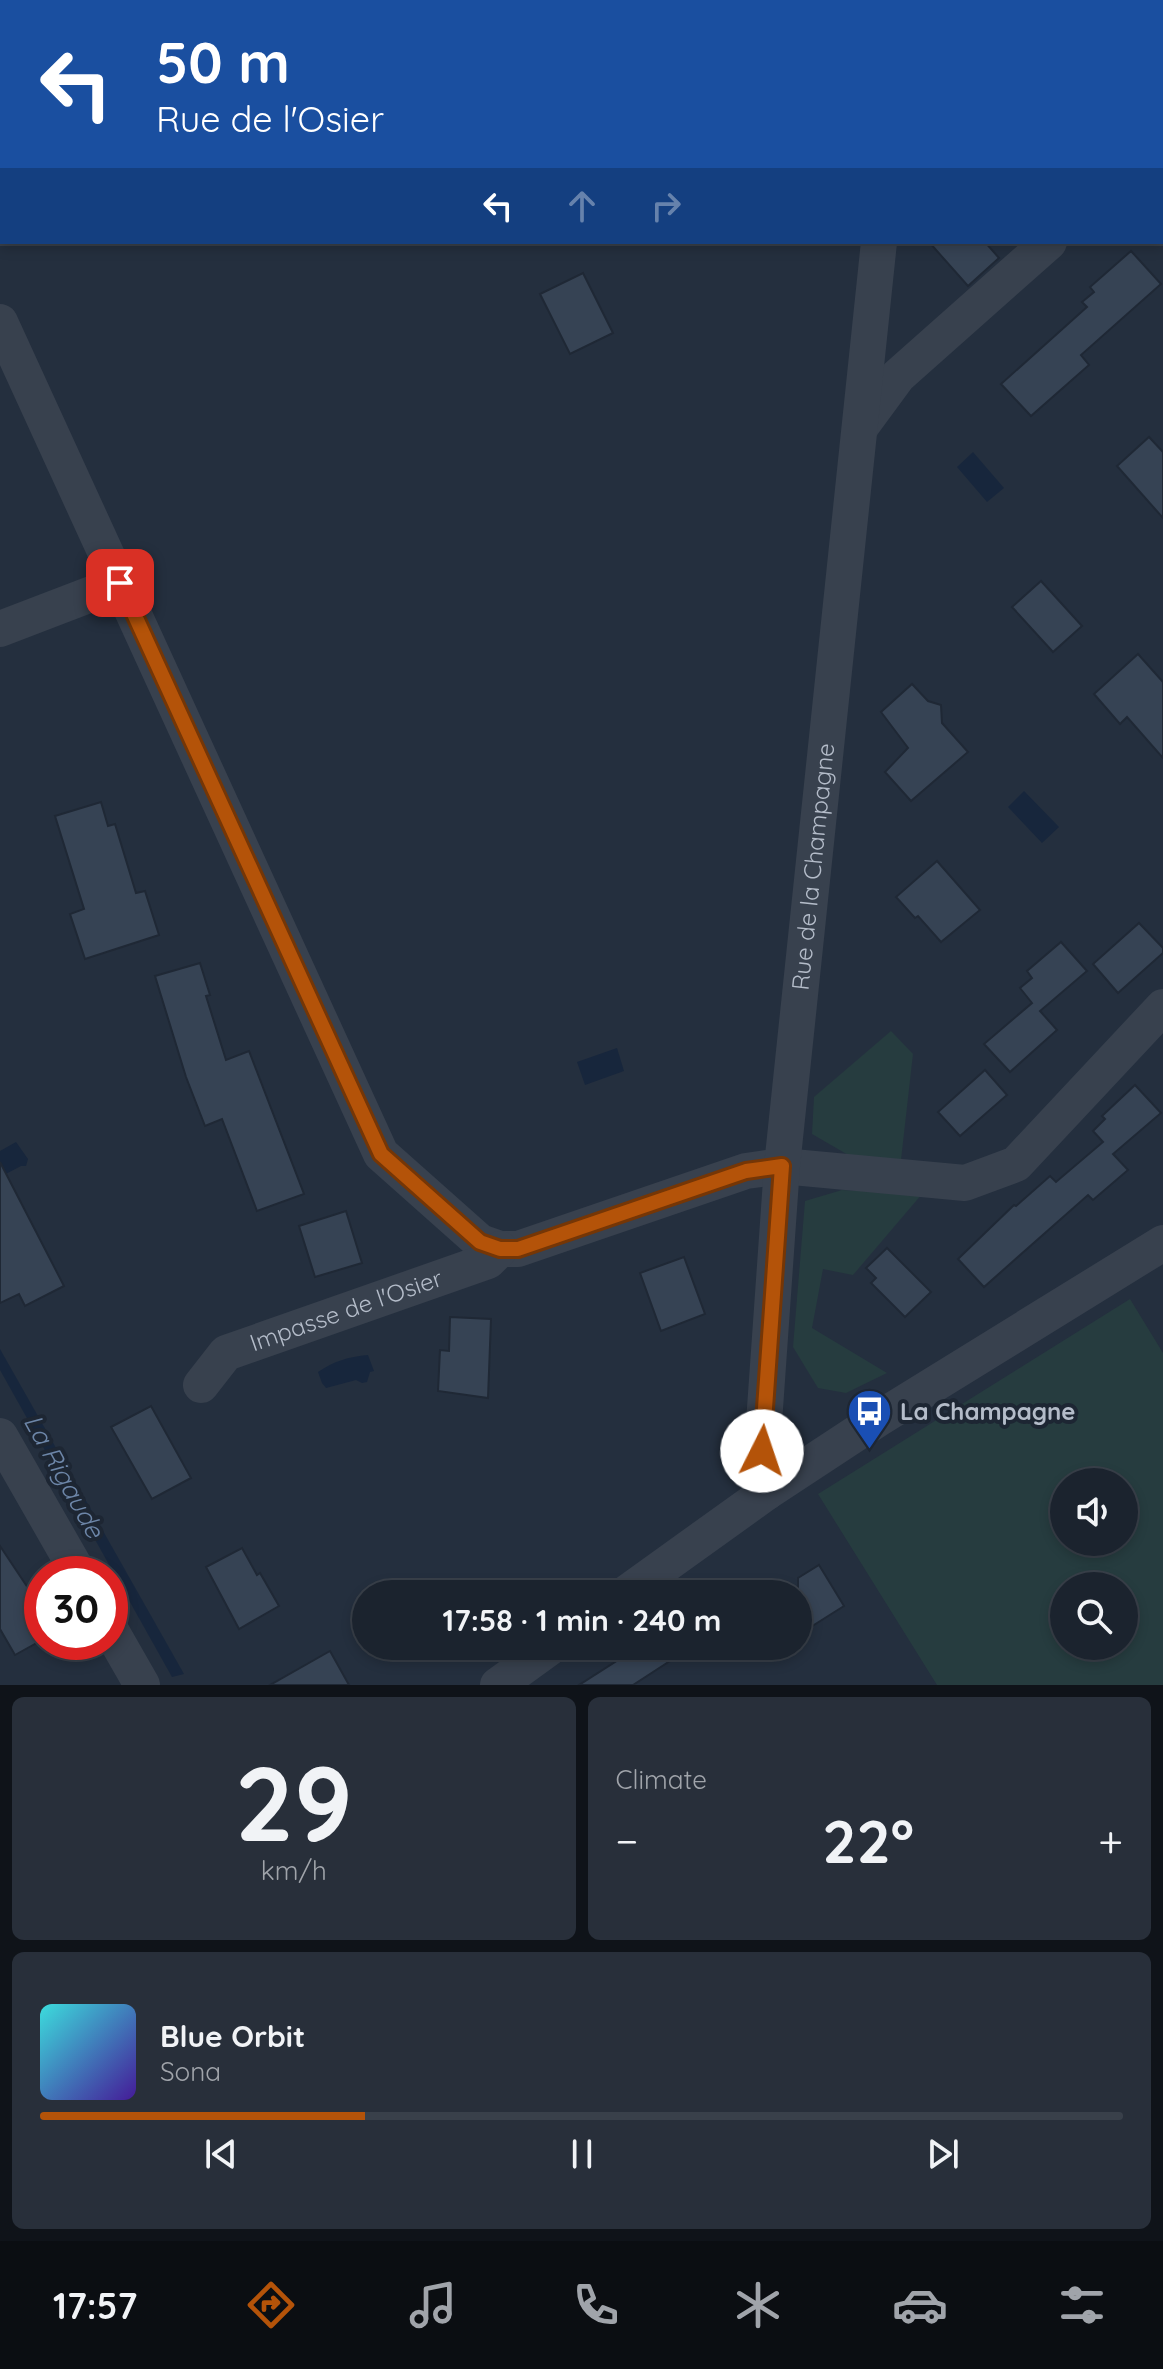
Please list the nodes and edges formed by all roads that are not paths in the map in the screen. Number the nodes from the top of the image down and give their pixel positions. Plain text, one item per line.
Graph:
1 (879, 244) edge
2 (1047, 244) edge
3 (0, 322) edge
4 (861, 427) junction
5 (120, 583) junction
6 (0, 629) edge
7 (1163, 1007) edge
8 (782, 1166) junction
9 (1163, 1243) edge
10 (500, 1249) junction
11 (201, 1385) dead end
12 (0, 1436) edge
13 (767, 1492) junction
14 (69, 1556) edge
15 (644, 1580) edge
16 (128, 1660) edge
17 (545, 1663) edge
18 (142, 1685) edge
19 (498, 1685) edge

1 - 4 street, Rue de la Champagne
2 - 4 street
3 - 5 street
4 - 8 street, Rue de la Champagne
5 - 6 street
5 - 10 street
7 - 8 street, Impasse de l'Osier
8 - 10 street, Impasse de l'Osier
8 - 13 street, Rue de la Champagne
9 - 13 street
10 - 11 street, Impasse de l'Osier
12 - 14 street
13 - 15 street
16 - 18 street
17 - 19 street

